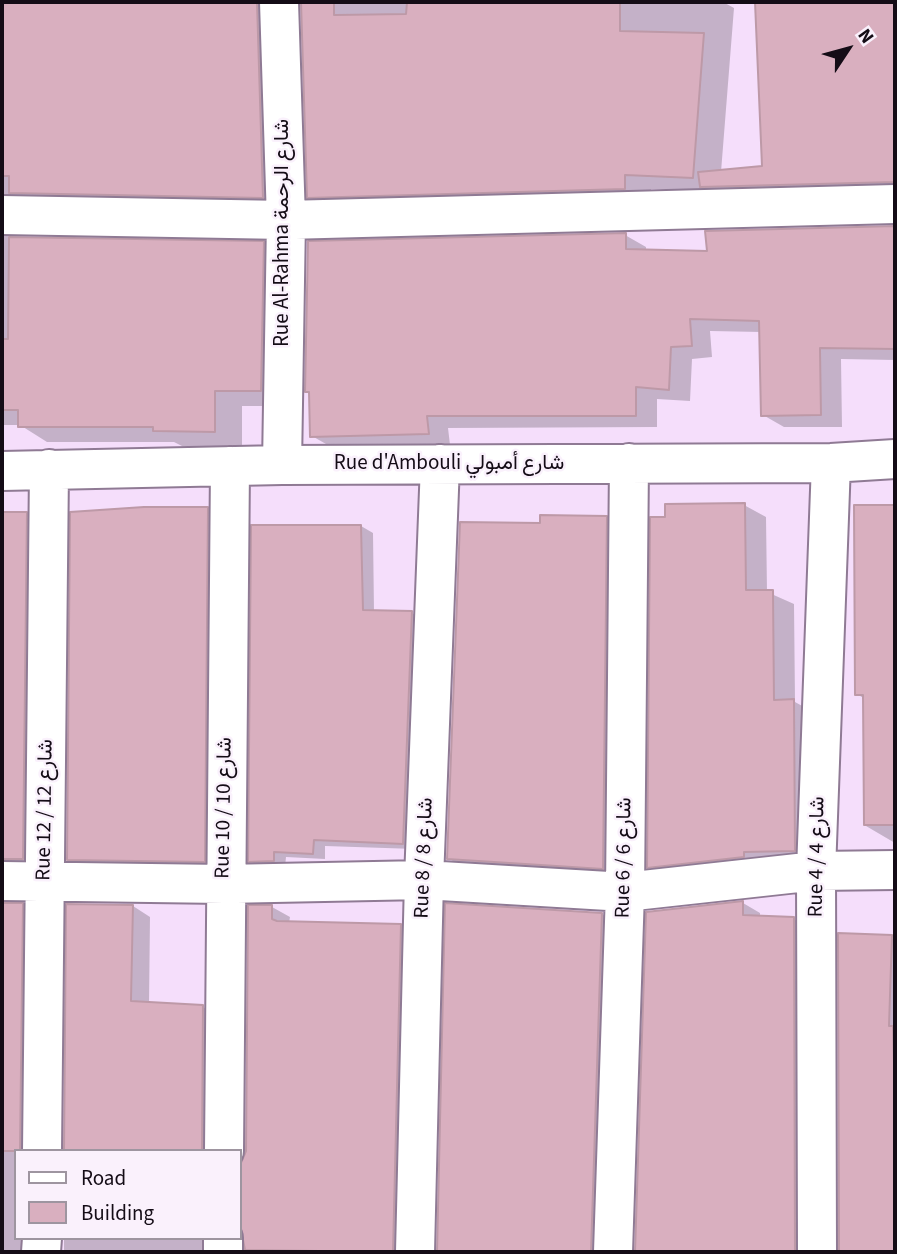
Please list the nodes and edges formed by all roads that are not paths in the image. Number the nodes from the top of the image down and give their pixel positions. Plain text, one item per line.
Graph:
1 (278, 2) edge
2 (895, 204) edge
3 (2, 215) edge
4 (286, 220) junction
5 (895, 459) edge
6 (629, 463) junction
7 (831, 463) junction
8 (440, 464) junction
9 (282, 465) junction
10 (230, 466) junction
11 (49, 469) junction
12 (2, 471) edge
13 (895, 870) edge
14 (816, 871) junction
15 (45, 880) junction
16 (424, 880) junction
17 (2, 881) edge
18 (224, 884) junction
19 (625, 892) junction
20 (42, 1149) edge
21 (224, 1149) edge
22 (415, 1252) edge
23 (613, 1252) edge
24 (817, 1252) edge

1 - 4 street, Rue Al-Rahma شارع الرحمة
2 - 4 street
3 - 4 street
4 - 9 street, Rue Al-Rahma شارع الرحمة
5 - 7 street, Rue d'Ambouli شارع أمبولي
6 - 7 street, Rue d'Ambouli شارع أمبولي
6 - 8 street, Rue d'Ambouli شارع أمبولي
6 - 19 street, Rue 6 / شارع 6
7 - 14 street, Rue 4 / شارع 4
8 - 9 street, Rue d'Ambouli شارع أمبولي
8 - 16 street, Rue 8 / شارع 8
9 - 10 street, Rue d'Ambouli شارع أمبولي
10 - 11 street, Rue d'Ambouli شارع أمبولي
10 - 18 street, Rue 10 / شارع 10
11 - 12 street, Rue d'Ambouli شارع أمبولي
11 - 15 street, Rue 12 / شارع 12
13 - 14 street
14 - 19 street
14 - 24 street, Rue 4 / شارع 4
15 - 17 street
15 - 18 street
15 - 20 street, Rue 12 / شارع 12
16 - 18 street
16 - 19 street
16 - 22 street, Rue 8 / شارع 8
18 - 21 street, Rue 10 / شارع 10
19 - 23 street, Rue 6 / شارع 6

